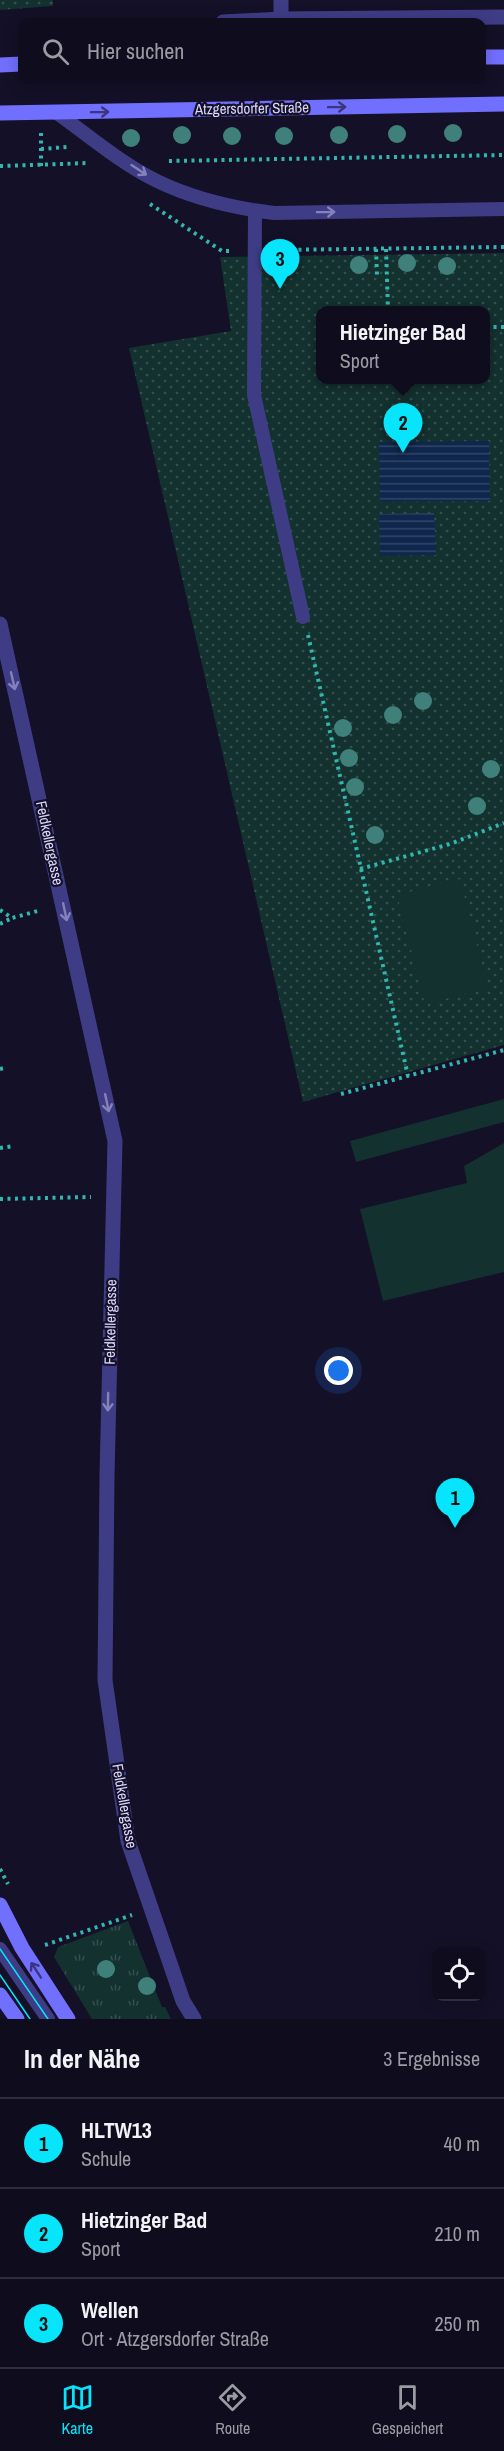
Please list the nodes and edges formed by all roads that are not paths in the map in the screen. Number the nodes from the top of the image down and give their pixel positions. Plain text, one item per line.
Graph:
1 (281, 0) edge
2 (504, 17) edge
3 (281, 18) edge
4 (430, 18) edge
5 (486, 57) edge
6 (504, 57) edge
7 (18, 64) edge
8 (0, 66) edge
9 (504, 104) edge
10 (0, 113) edge
11 (57, 113) junction
12 (504, 210) edge
13 (255, 211) junction
14 (303, 617) road end
15 (0, 624) edge
16 (0, 1905) edge
17 (0, 1949) edge
18 (0, 1995) edge
19 (17, 2019) edge
20 (48, 2019) edge
21 (68, 2019) edge
22 (194, 2019) edge

1 - 3 street
2 - 4 street
5 - 6 main road
7 - 8 main road
11 -> 9 main road, Atzgersdorfer Straße
10 - 11 main road, Atzgersdorfer Straße
11 -> 13 lane
13 -> 12 lane
13 - 14 lane
15 -> 22 street, Feldkellergasse
21 -> 16 main road
17 - 20 lane
18 - 19 main road

